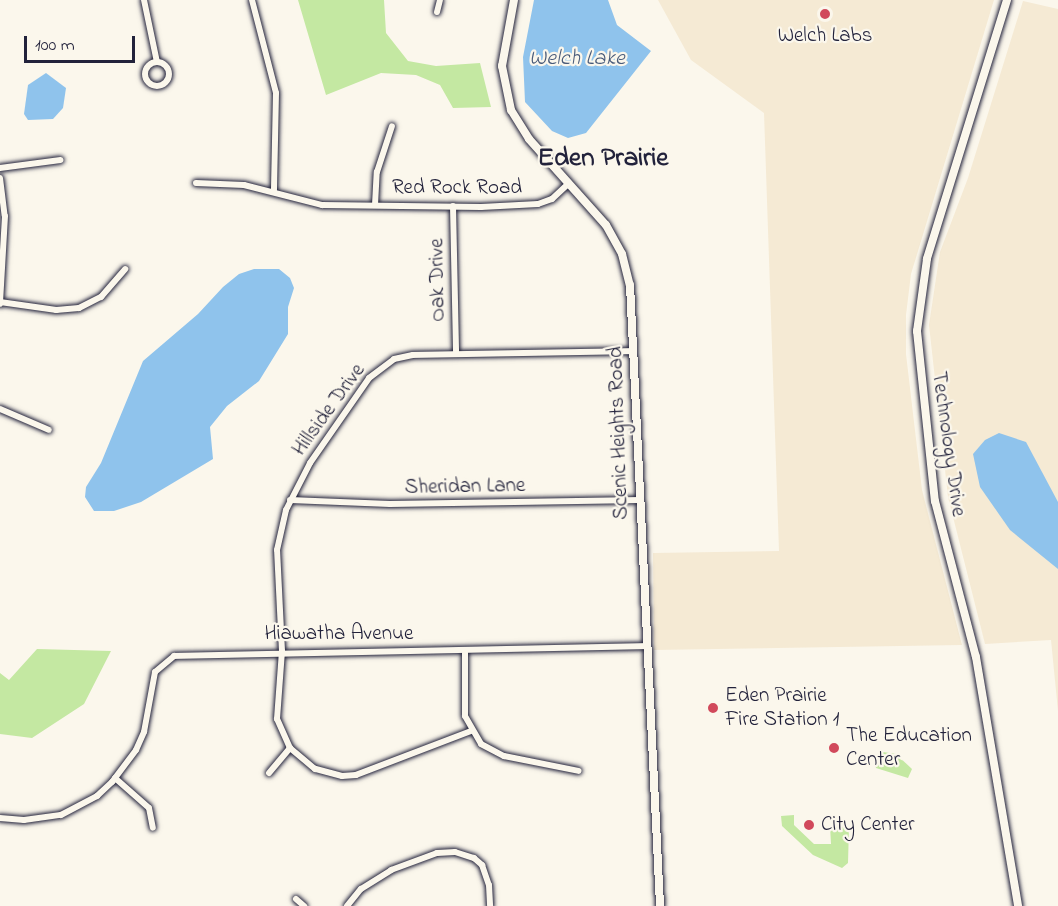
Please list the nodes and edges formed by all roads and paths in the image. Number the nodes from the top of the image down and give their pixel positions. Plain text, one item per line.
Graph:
1 (144, 0) edge
2 (252, 0) edge
3 (440, 0) edge
4 (514, 0) edge
5 (1007, 0) edge
6 (437, 12) dead end
7 (157, 62) dead end
8 (392, 126) dead end
9 (60, 160) dead end
10 (0, 168) edge
11 (0, 178) edge
12 (196, 183) dead end
13 (569, 183) junction
14 (274, 192) junction
15 (375, 205) junction
16 (453, 206) junction
17 (125, 269) dead end
18 (0, 302) edge
19 (634, 351) junction
20 (456, 354) junction
21 (0, 409) edge
22 (49, 430) dead end
23 (290, 500) junction
24 (640, 500) junction
25 (647, 646) junction
26 (465, 650) junction
27 (282, 651) junction
28 (471, 731) junction
29 (290, 748) junction
30 (579, 771) dead end
31 (269, 773) dead end
32 (116, 778) junction
33 (0, 818) edge
34 (153, 828) dead end
35 (296, 899) dead end
36 (1018, 904) edge
37 (304, 906) edge
38 (347, 906) edge
39 (490, 906) edge
40 (660, 906) edge

1 - 7 street
2 - 14 street
3 - 6 street
4 - 13 street, Scenic Heights Road
5 - 36 street, Technology Drive
8 - 15 street, Red Rock Road
9 - 10 street
11 - 18 street
12 - 14 street, Red Rock Road
13 - 16 street, Red Rock Road
13 - 19 street, Scenic Heights Road
14 - 15 street, Red Rock Road
15 - 16 street, Red Rock Road
16 - 20 street, Oak Drive
17 - 18 street
19 - 20 street, Hillside Drive
19 - 24 street, Scenic Heights Road
20 - 23 street, Hillside Drive
21 - 22 street
23 - 24 street, Sheridan Lane
23 - 27 street, Hillside Drive
24 - 25 street, Scenic Heights Road
25 - 26 street, Hiawatha Avenue
25 - 40 street, Scenic Heights Road
26 - 27 street, Hiawatha Avenue
26 - 28 street
27 - 29 street, Hillside Drive
27 - 32 street, Hiawatha Avenue
28 - 29 street
28 - 30 street
29 - 31 street
32 - 33 street, Hiawatha Avenue
32 - 34 street
35 - 37 street
38 - 39 street

